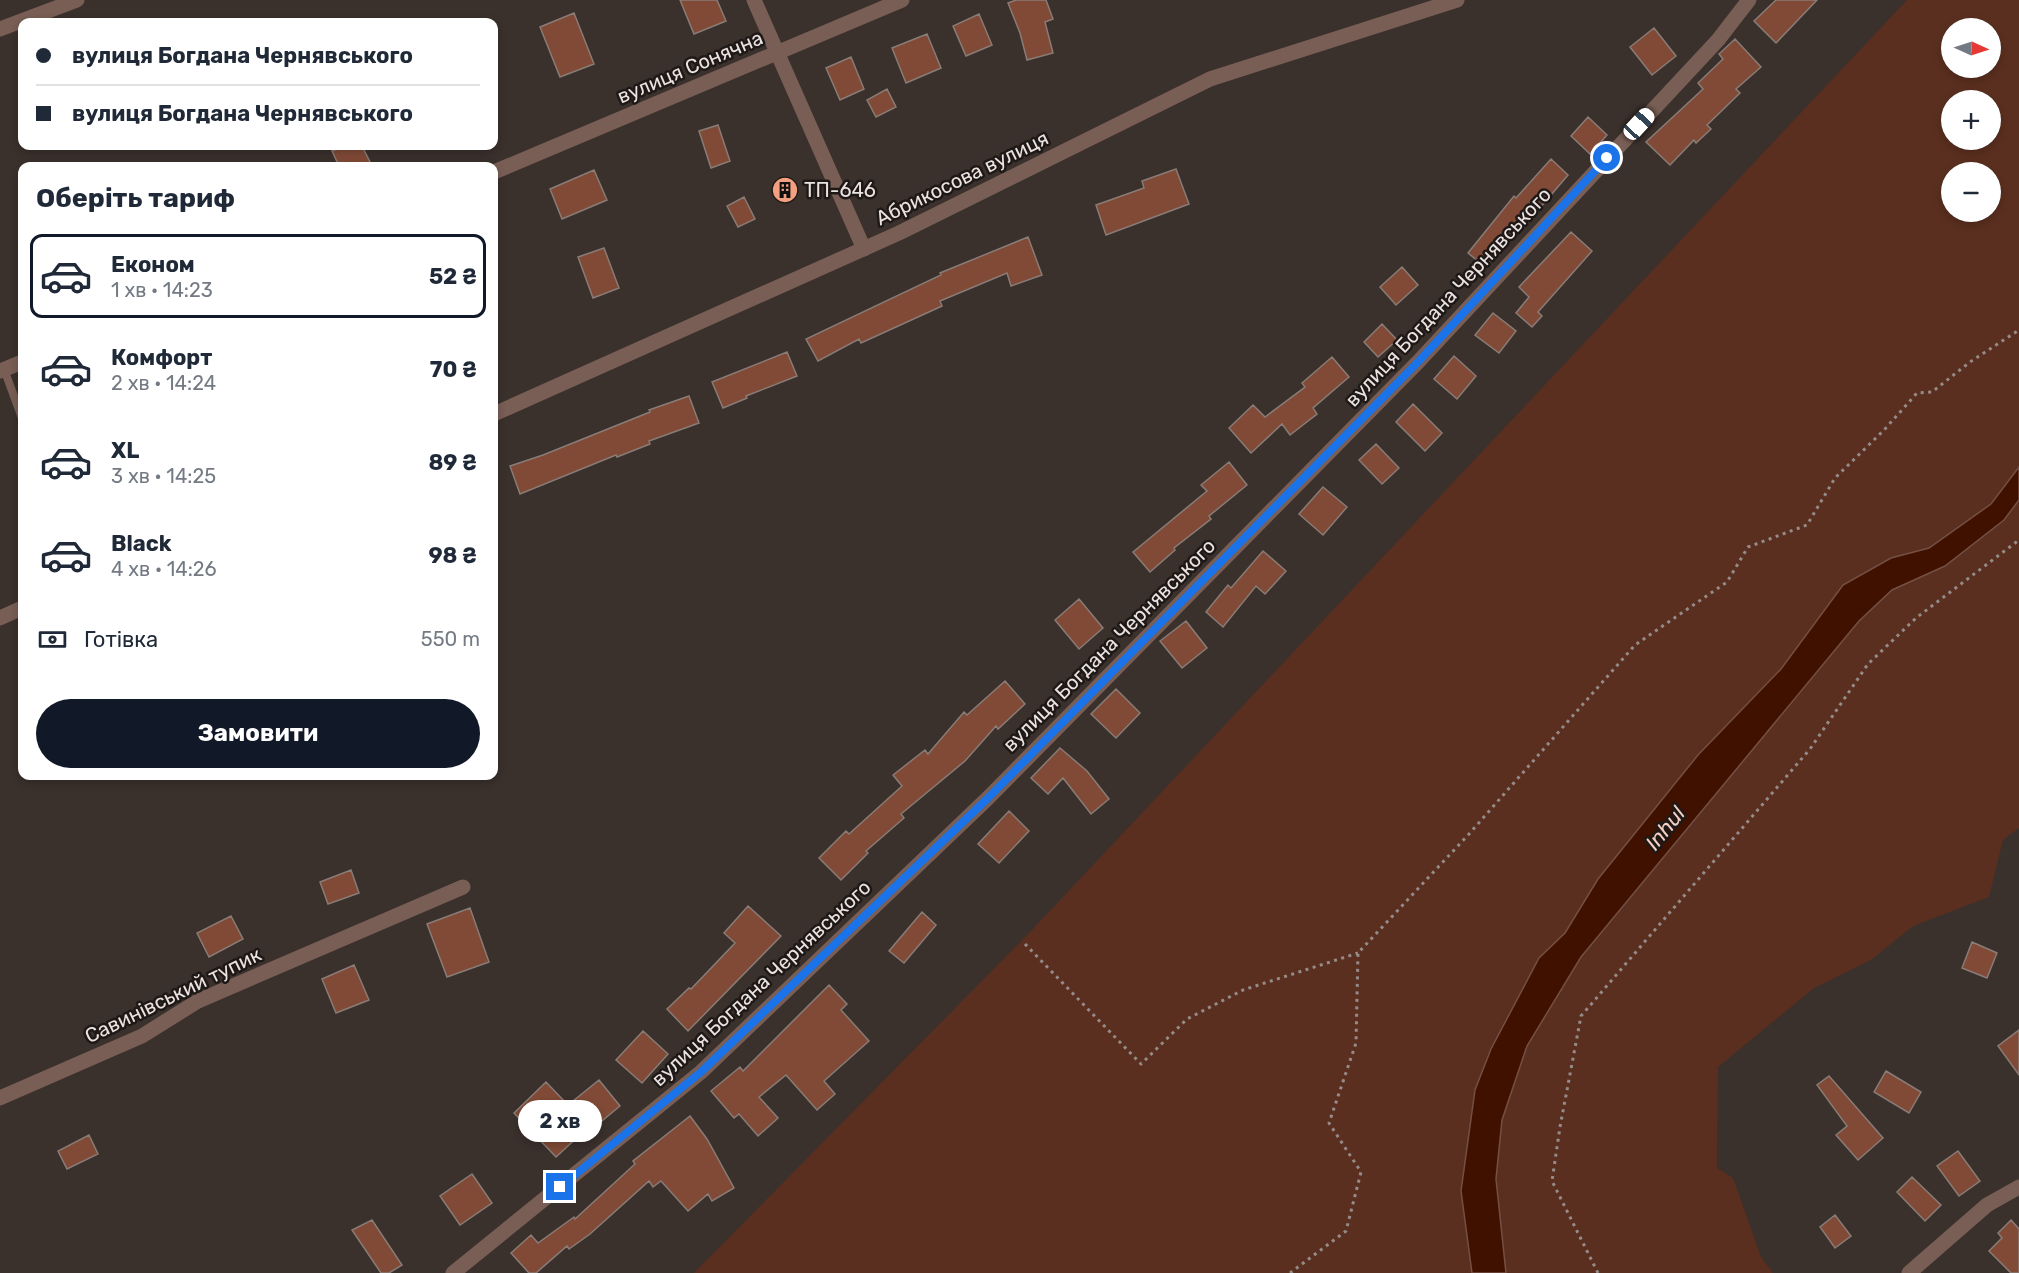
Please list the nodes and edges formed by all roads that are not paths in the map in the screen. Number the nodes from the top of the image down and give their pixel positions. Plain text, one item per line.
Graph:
1 (77, 0) edge
2 (754, 0) edge
3 (902, 0) edge
4 (1457, 0) edge
5 (1749, 0) edge
6 (29, 18) edge
7 (18, 22) edge
8 (0, 29) edge
9 (777, 52) junction
10 (498, 170) edge
11 (864, 249) junction
12 (18, 364) edge
13 (2, 370) edge
14 (18, 408) edge
15 (498, 412) edge
16 (18, 610) edge
17 (0, 618) edge
18 (464, 887) dead end
19 (0, 1098) edge
20 (2019, 1187) edge
21 (453, 1273) edge
22 (1909, 1273) edge

1 - 6 street
2 - 9 street
3 - 9 street, вулиця Сонячна
4 - 11 street, Абрикосова вулиця
5 - 21 street, вулиця Богдана Чернявського
7 - 8 street
9 - 10 street, вулиця Сонячна
9 - 11 street
11 - 15 street, Абрикосова вулиця
12 - 13 street
13 - 14 lane
16 - 17 street
18 - 19 street, Савинівський тупик
20 - 22 street

